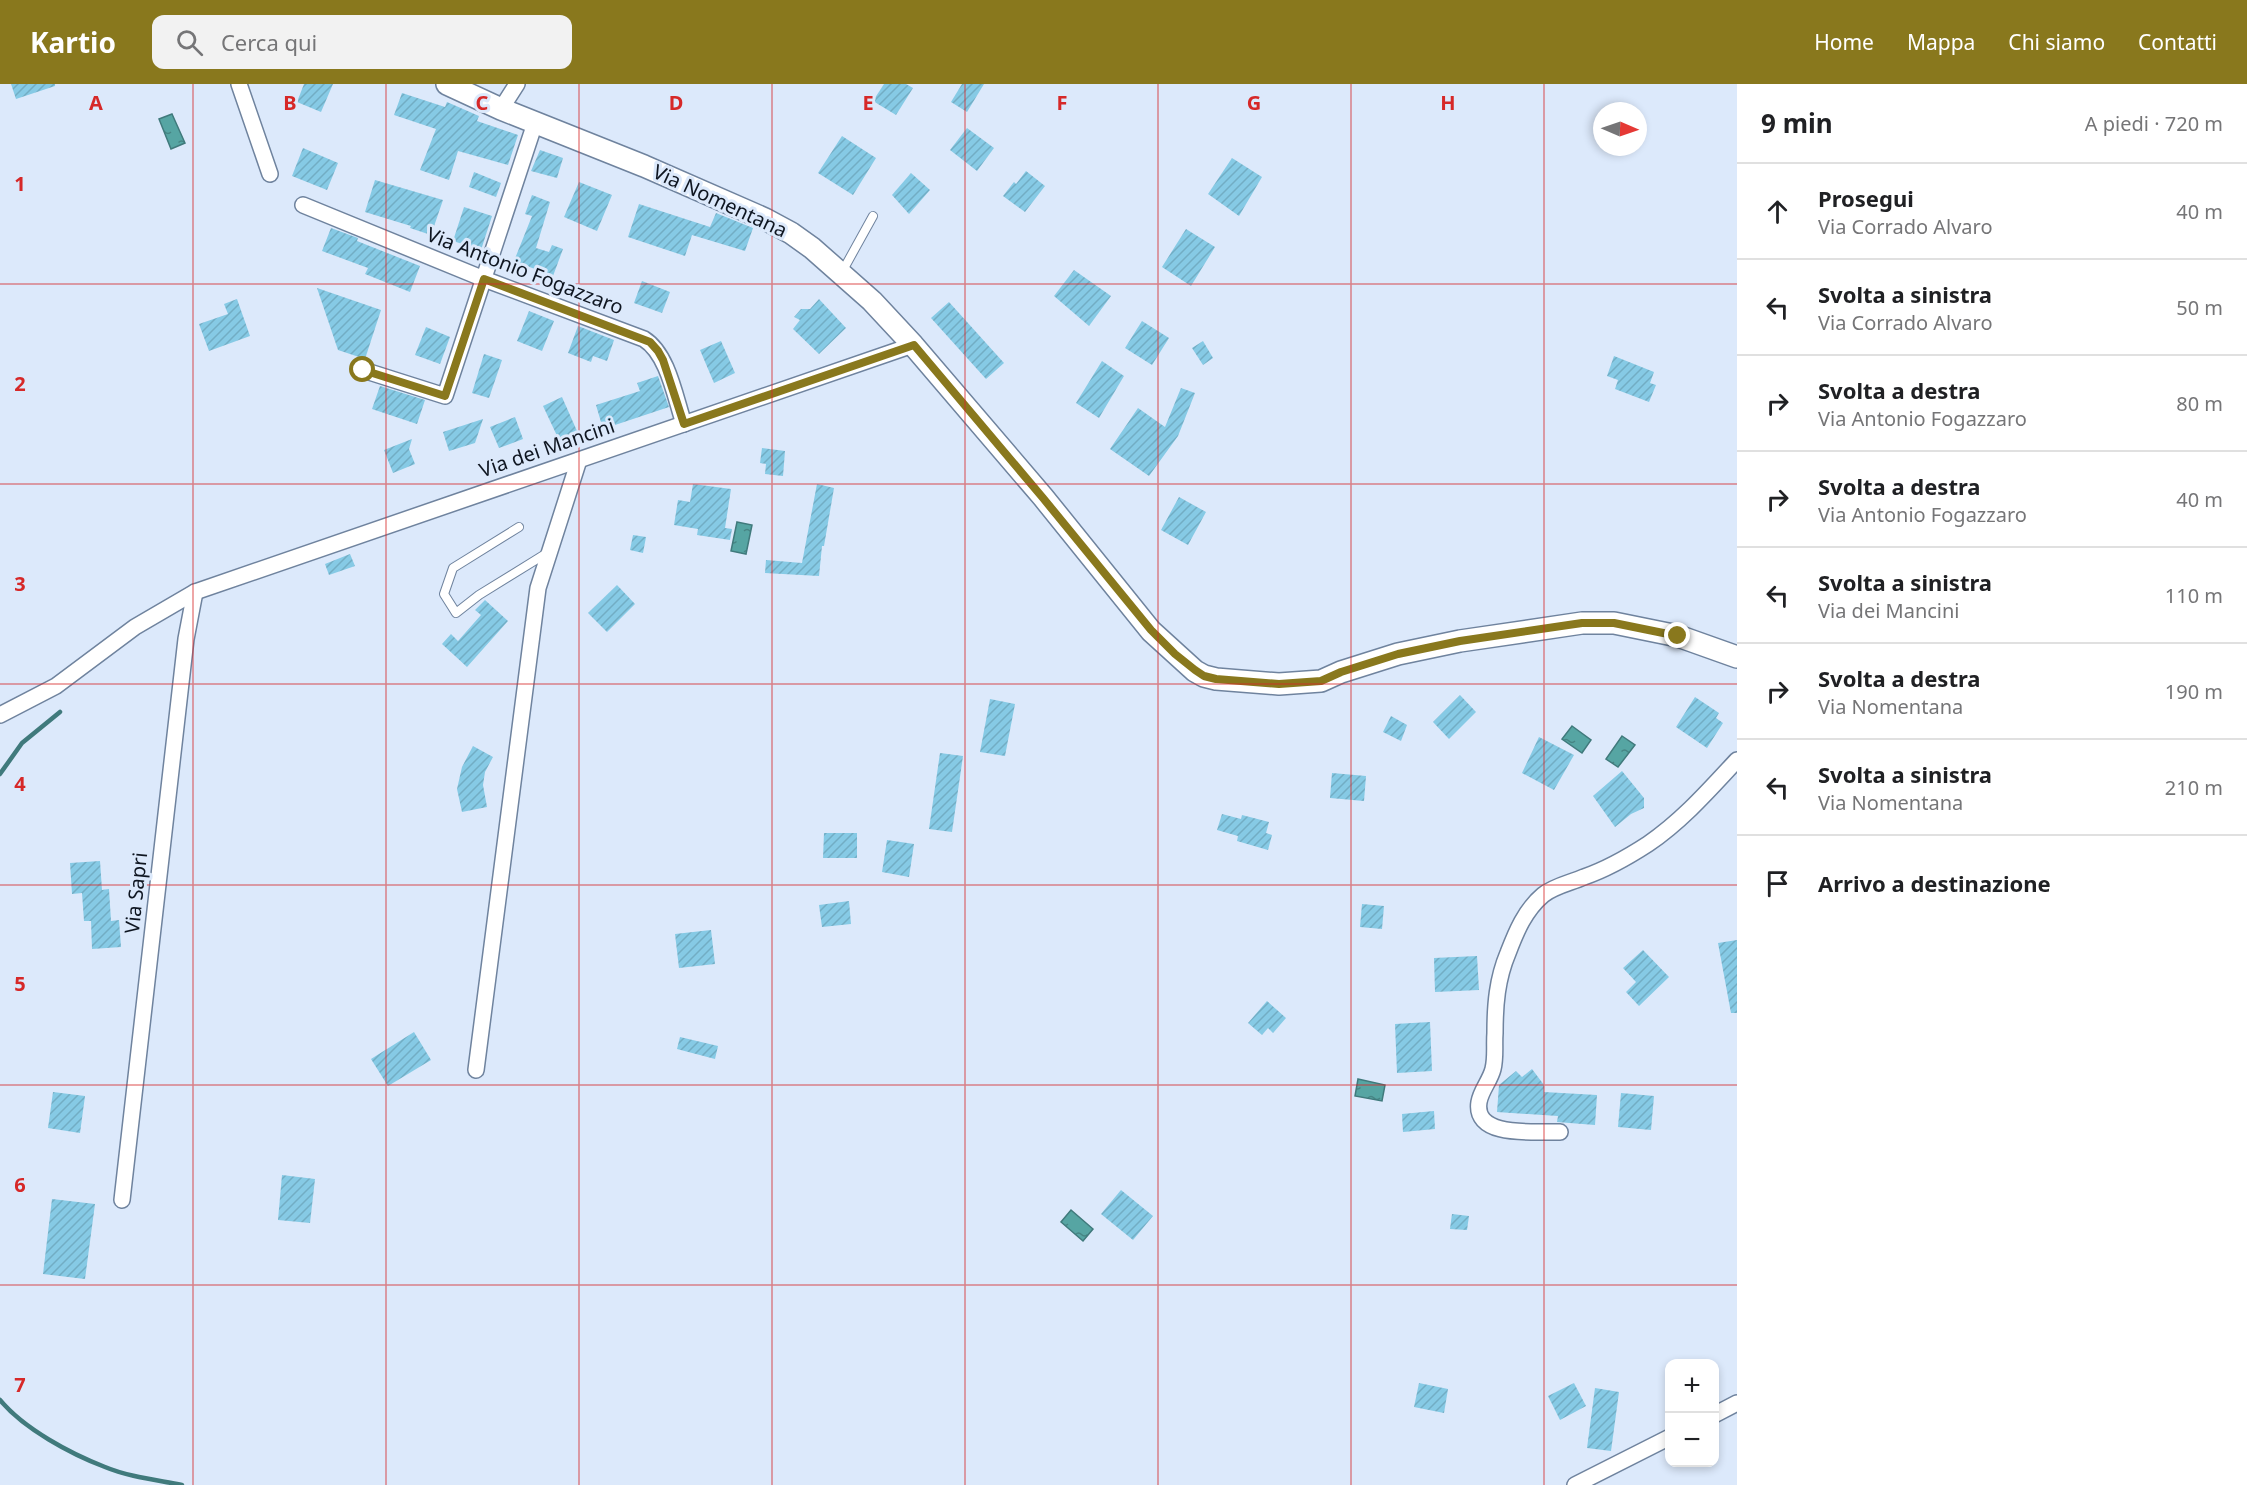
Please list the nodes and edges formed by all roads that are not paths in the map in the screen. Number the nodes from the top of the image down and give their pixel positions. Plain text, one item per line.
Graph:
1 (239, 84) edge
2 (447, 84) edge
3 (517, 84) edge
4 (501, 109) junction
5 (535, 123) junction
6 (270, 174) dead end
7 (303, 205) dead end
8 (873, 216) dead end
9 (841, 273) junction
10 (484, 279) junction
11 (914, 345) junction
12 (363, 370) dead end
13 (684, 424) junction
14 (579, 460) junction
15 (519, 526) dead end
16 (548, 553) junction
17 (195, 592) junction
18 (1737, 657) edge
19 (0, 715) edge
20 (1737, 760) edge
21 (476, 1070) dead end
22 (1560, 1132) dead end
23 (122, 1200) dead end
24 (1737, 1403) edge
25 (1718, 1413) edge
26 (1665, 1440) edge
27 (1575, 1485) edge

1 - 6 street
2 - 4 main road, Via Nomentana
3 - 4 street
4 - 5 main road, Via Nomentana
5 - 9 main road, Via Nomentana
5 - 10 street
7 - 10 street, Via Antonio Fogazzaro
8 - 9 lane
9 - 11 main road, Via Nomentana
10 - 12 street
10 - 13 street, Via Antonio Fogazzaro
11 - 13 street, Via dei Mancini
11 - 18 main road, Via Nomentana
13 - 14 street, Via dei Mancini
14 - 16 street
14 - 17 street, Via dei Mancini
15 - 16 lane
16 - 21 street
17 - 19 street, Via dei Mancini
17 - 23 street, Via Sapri
20 - 22 street
24 - 25 street
26 - 27 street

